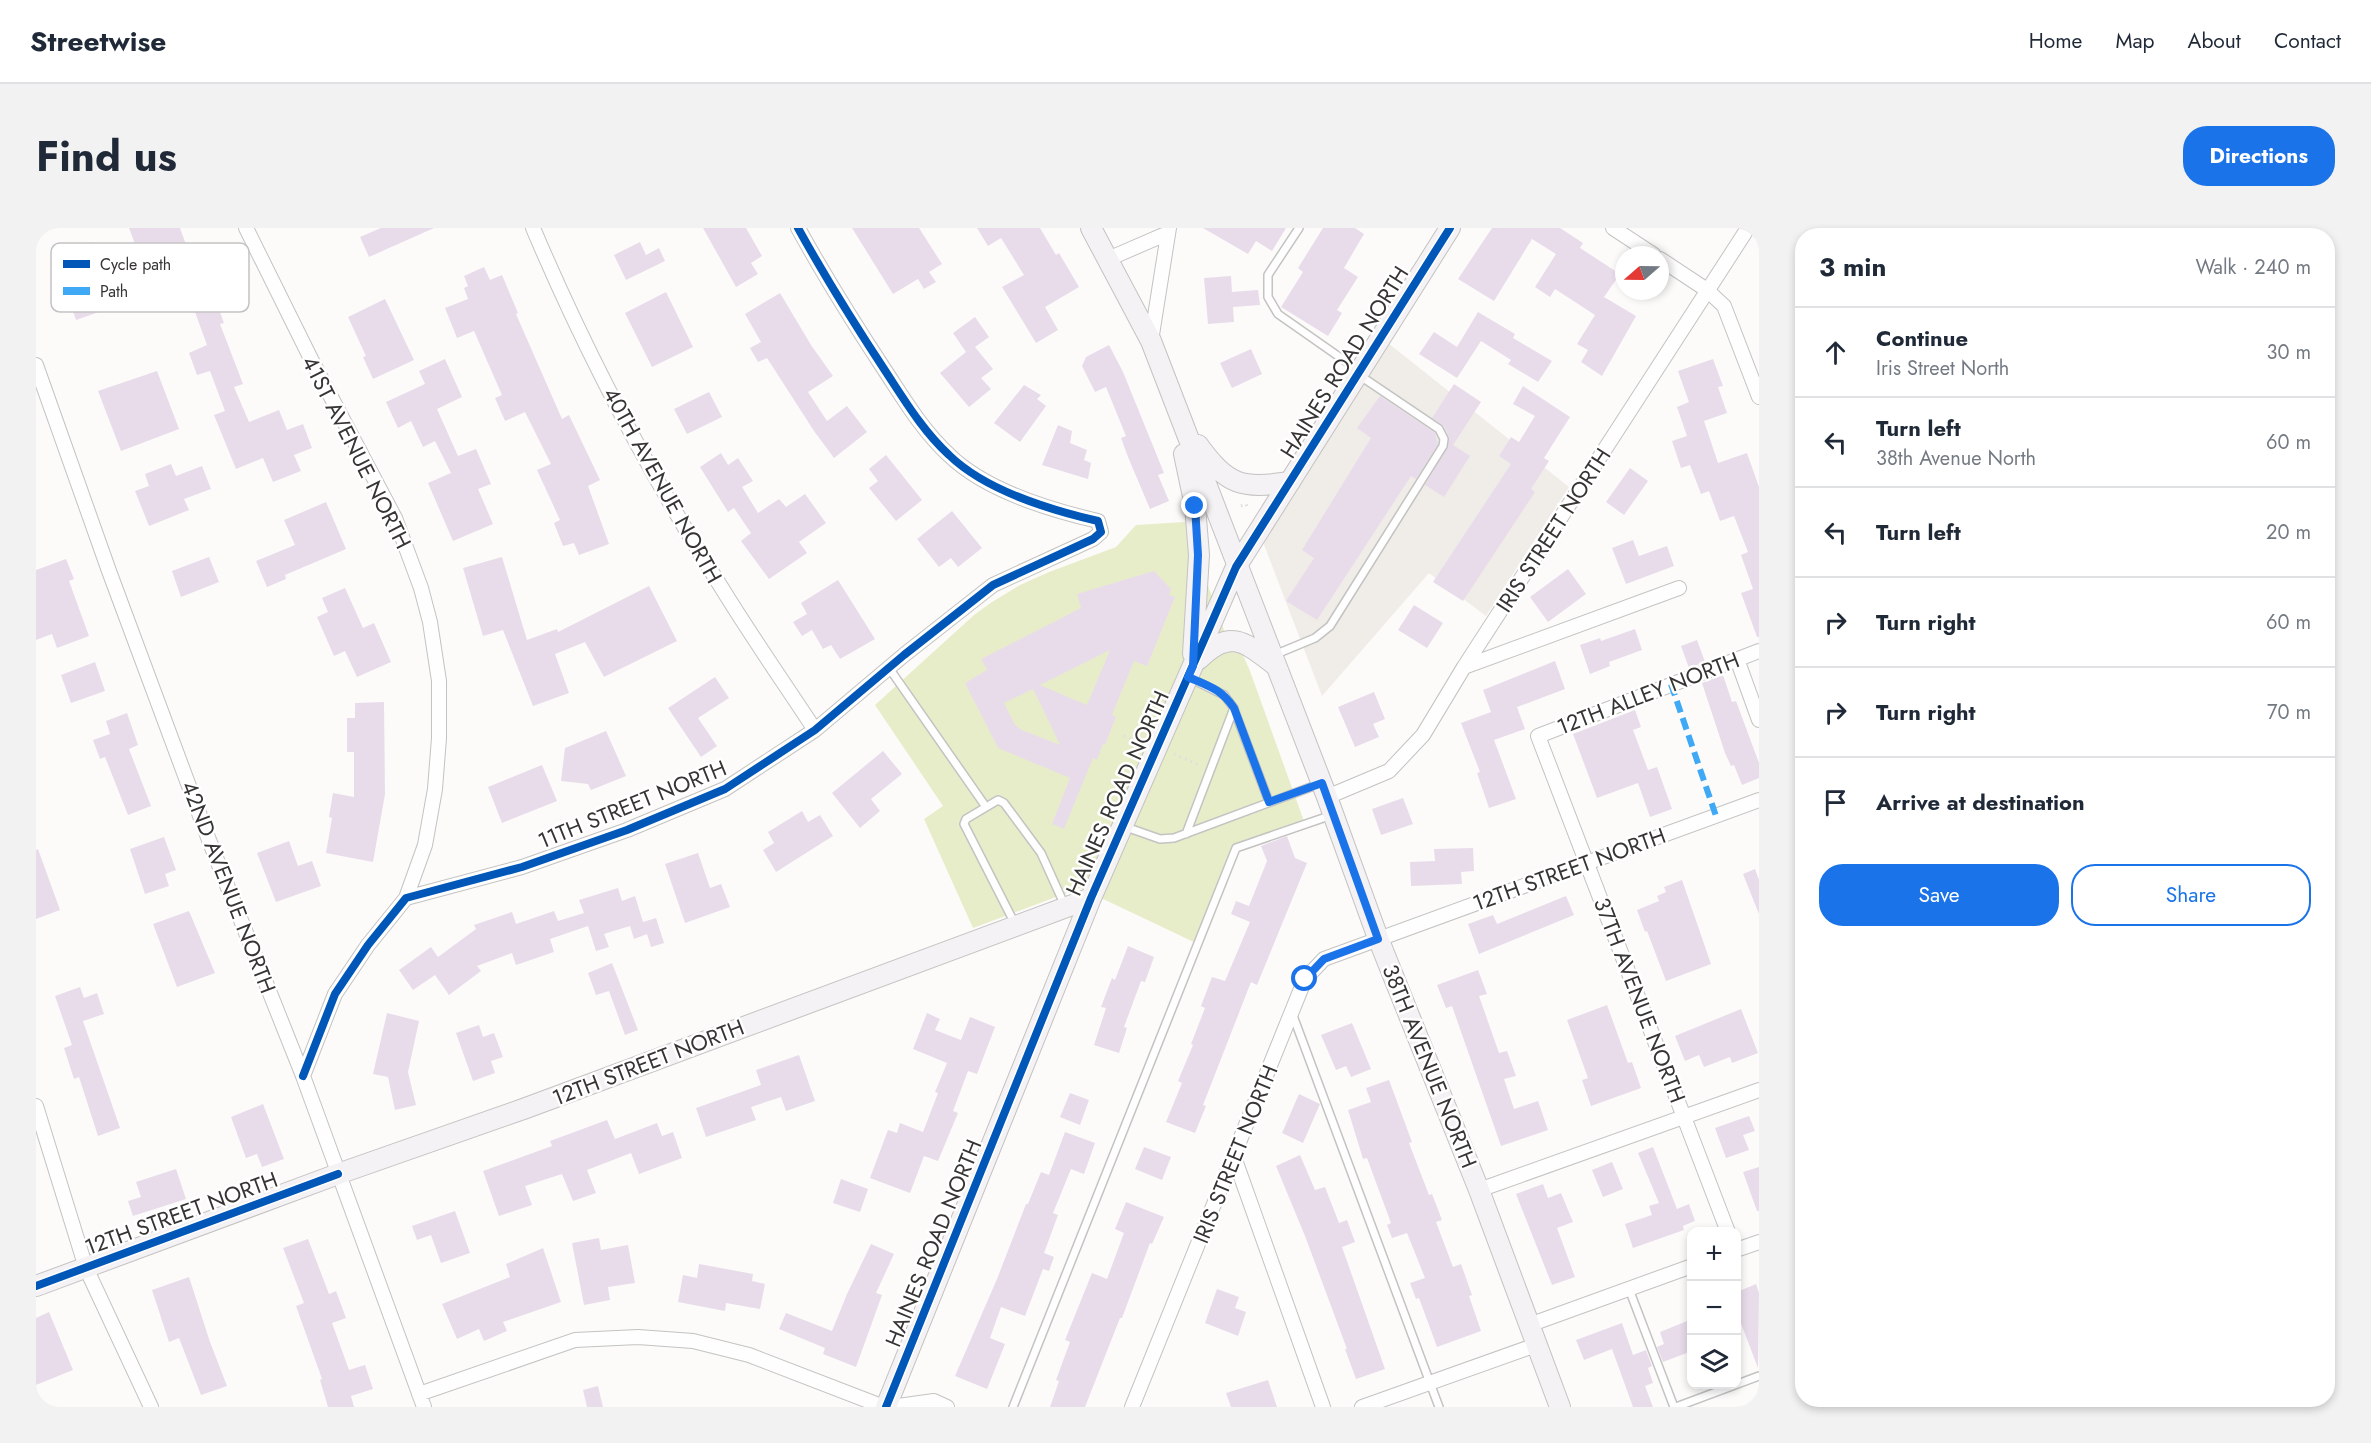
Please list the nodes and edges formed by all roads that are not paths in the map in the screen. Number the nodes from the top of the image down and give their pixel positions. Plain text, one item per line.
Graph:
1 (246, 228) edge
2 (533, 228) edge
3 (798, 228) edge
4 (1091, 228) edge
5 (1299, 228) edge
6 (1450, 228) edge
7 (1613, 228) edge
8 (1748, 228) edge
9 (1168, 231) edge
10 (1640, 246) edge
11 (1108, 259) junction
12 (1669, 265) edge
13 (1707, 290) junction
14 (1151, 341) junction
15 (36, 365) edge
16 (1359, 373) junction
17 (1759, 397) edge
18 (1183, 424) junction
19 (1290, 482) junction
20 (1236, 567) junction
21 (1679, 588) dead end
22 (1759, 651) edge
23 (1737, 659) junction
24 (1273, 660) junction
25 (1464, 667) junction
26 (889, 668) junction
27 (1190, 671) junction
28 (1234, 708) junction
29 (1759, 720) edge
30 (815, 730) junction
31 (1538, 736) joint
32 (1327, 798) junction
33 (1759, 800) edge
34 (1269, 802) junction
35 (986, 807) junction
36 (1122, 826) junction
37 (1186, 834) junction
38 (1587, 862) junction
39 (405, 898) junction
40 (1091, 898) junction
41 (1065, 908) junction
42 (1016, 926) junction
43 (1378, 939) junction
44 (1292, 1013) junction
45 (303, 1076) junction
46 (1759, 1090) edge
47 (36, 1106) edge
48 (1684, 1116) junction
49 (1233, 1157) junction
50 (338, 1174) junction
51 (1479, 1190) junction
52 (1726, 1227) edge
53 (1759, 1242) edge
54 (1741, 1249) edge
55 (86, 1268) junction
56 (1687, 1268) edge
57 (36, 1286) edge
58 (1629, 1288) junction
59 (1529, 1325) junction
60 (1536, 1345) junction
61 (1759, 1376) edge
62 (1430, 1382) junction
63 (422, 1400) edge
64 (151, 1407) edge
65 (887, 1407) edge
66 (947, 1407) edge
67 (1013, 1407) edge
68 (1132, 1407) edge
69 (1323, 1407) edge
70 (1362, 1407) edge
71 (1439, 1407) edge
72 (1560, 1407) edge
73 (1675, 1407) edge

1 - 39 street, 41ST AVENUE NORTH
2 - 30 street, 40TH AVENUE NORTH
3 - 26 street, 11TH STREET NORTH
4 - 11 street, 38TH AVENUE NORTH
5 - 16 lane
6 - 16 street, HAINES ROAD NORTH
7 - 10 street
8 - 13 street, IRIS STREET NORTH
9 - 11 street
9 - 14 street
11 - 14 street, 38TH AVENUE NORTH
12 - 13 street
13 - 17 street
13 - 25 street, IRIS STREET NORTH
14 - 18 street, 38TH AVENUE NORTH
15 - 45 street, 42ND AVENUE NORTH
16 - 19 street, HAINES ROAD NORTH
16 - 24 lane
18 - 19 street
18 - 20 street, 38TH AVENUE NORTH
18 - 27 street
19 - 20 street, HAINES ROAD NORTH
20 - 24 street, 38TH AVENUE NORTH
20 - 27 street, HAINES ROAD NORTH
21 - 25 street
22 - 23 street, 12TH ALLEY NORTH
23 - 29 street
23 - 31 street, 12TH ALLEY NORTH
24 - 27 street
24 - 32 street, 38TH AVENUE NORTH
25 - 32 street, IRIS STREET NORTH
26 - 30 street, 11TH STREET NORTH
26 - 35 lane
27 - 28 lane
27 - 36 street, HAINES ROAD NORTH
28 - 34 lane
28 - 37 lane
30 - 39 street, 11TH STREET NORTH
31 - 38 street, 37TH AVENUE NORTH
32 - 34 lane
32 - 43 street, 38TH AVENUE NORTH
32 - 67 lane
33 - 38 street, 12TH STREET NORTH
34 - 37 lane
35 - 41 lane
35 - 42 lane
36 - 37 lane
36 - 40 street, HAINES ROAD NORTH
38 - 43 street, 12TH STREET NORTH
38 - 48 street, 37TH AVENUE NORTH
39 - 45 street
40 - 41 street, 12TH STREET NORTH
40 - 65 street, HAINES ROAD NORTH
41 - 42 street, 12TH STREET NORTH
42 - 50 street, 12TH STREET NORTH
43 - 44 street, IRIS STREET NORTH
43 - 51 street, 38TH AVENUE NORTH
44 - 49 street, IRIS STREET NORTH
44 - 62 lane
45 - 50 street, 42ND AVENUE NORTH
46 - 48 street
47 - 55 street
48 - 51 street
48 - 52 street, 37TH AVENUE NORTH
49 - 68 street, IRIS STREET NORTH
49 - 69 street
50 - 55 street, 12TH STREET NORTH
50 - 63 street, 42ND AVENUE NORTH
51 - 59 street, 38TH AVENUE NORTH
53 - 54 street
55 - 57 street, 12TH STREET NORTH
55 - 64 street
56 - 58 street
58 - 59 street
58 - 73 lane
59 - 60 street, 38TH AVENUE NORTH
60 - 62 street
60 - 72 street, 38TH AVENUE NORTH
61 - 73 lane
62 - 70 street
62 - 71 lane
63 - 65 street
65 - 66 street

